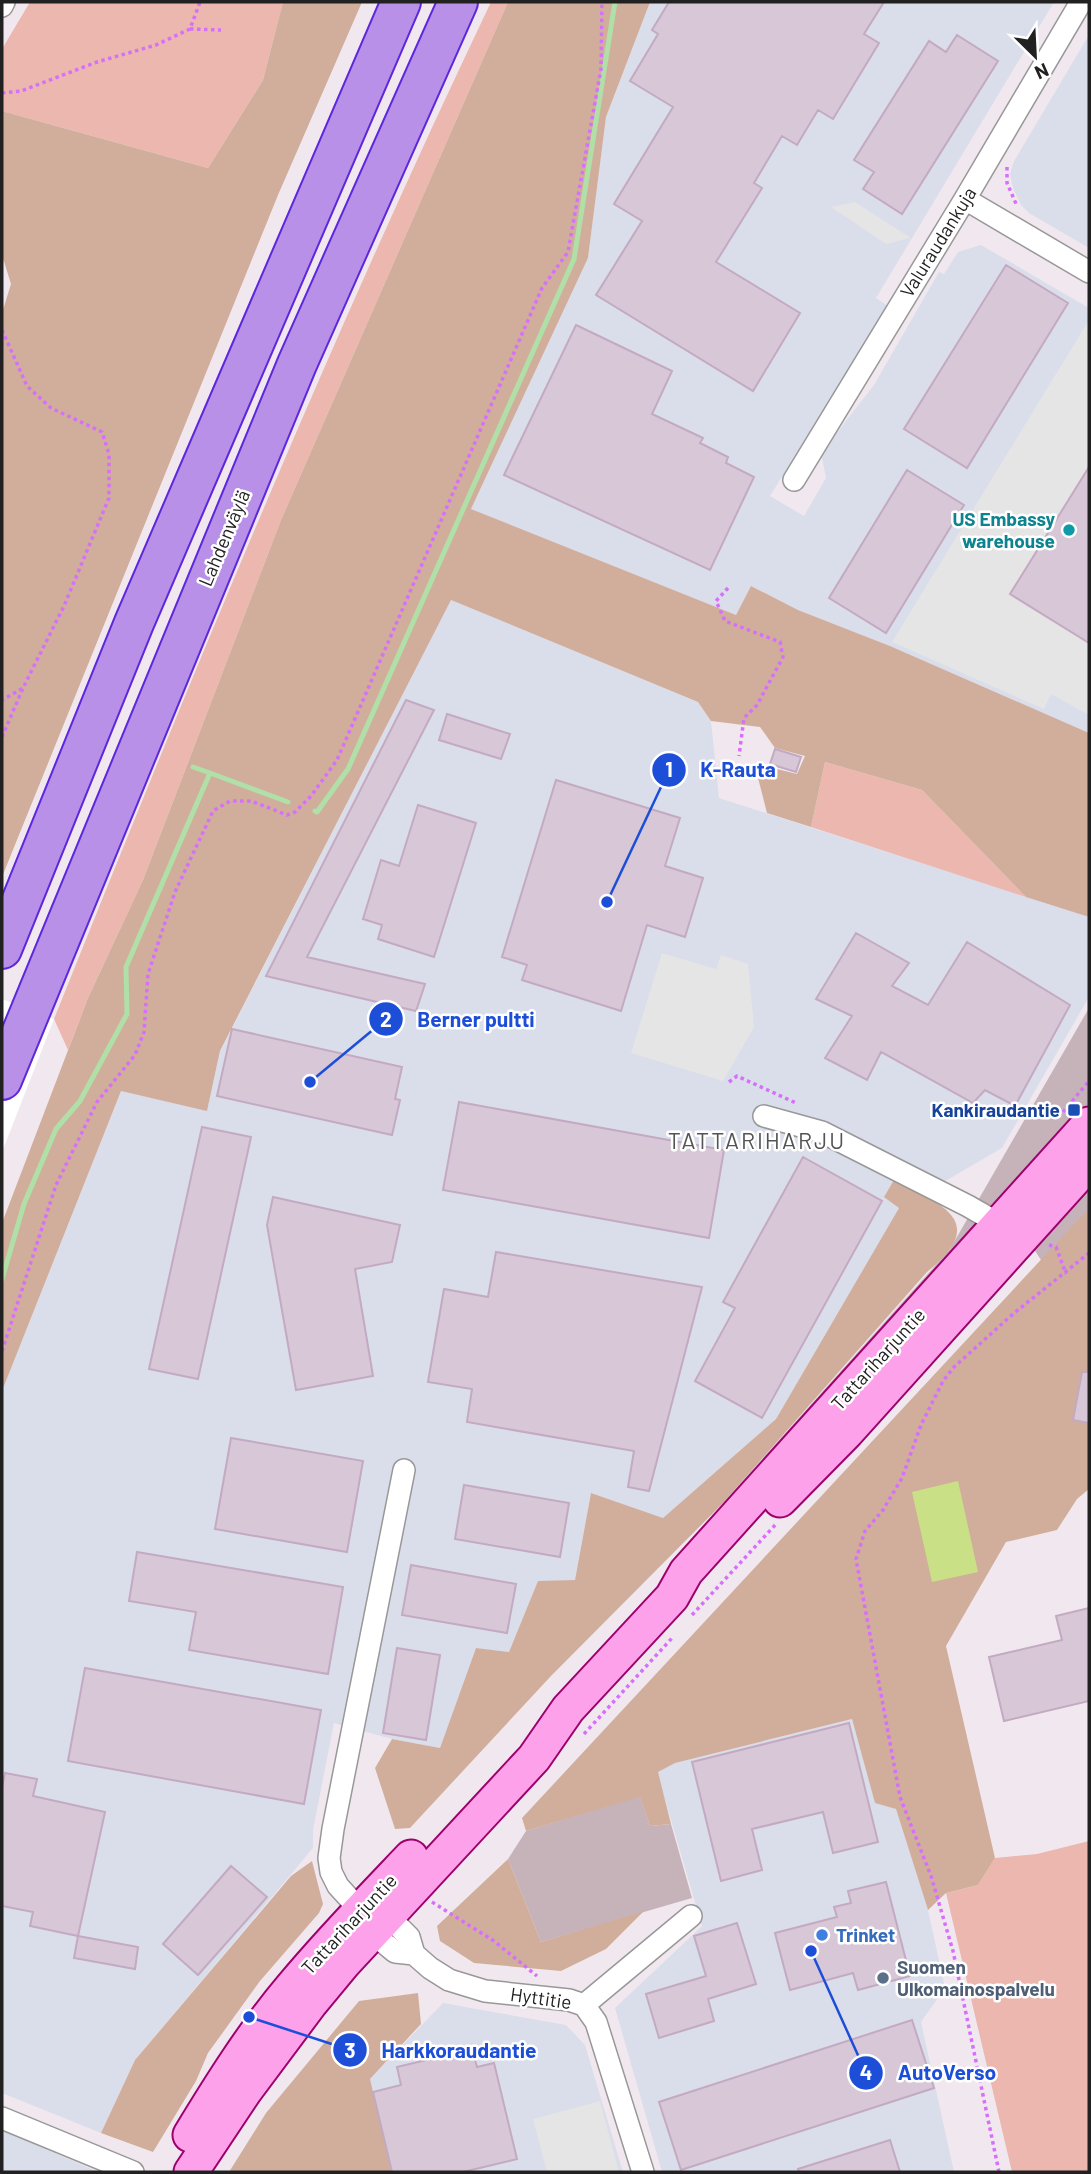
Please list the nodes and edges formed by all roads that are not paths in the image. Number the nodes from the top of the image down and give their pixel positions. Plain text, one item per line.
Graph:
1 (458, 2) edge
2 (469, 2) edge
3 (1081, 2) edge
4 (398, 7) edge
5 (384, 169) junction
6 (965, 199) junction
7 (1089, 272) edge
8 (794, 480) dead end
9 (2, 949) edge
10 (2, 1080) edge
11 (764, 1116) dead end
12 (1089, 1124) edge
13 (1089, 1163) edge
14 (1022, 1235) junction
15 (404, 1470) dead end
16 (691, 1916) dead end
17 (373, 1920) junction
18 (584, 2005) junction
19 (2, 2118) edge
20 (133, 2172) edge
21 (169, 2172) edge
22 (191, 2172) edge
23 (643, 2172) edge

1 - 5 highway, Lahdenväylä
2 - 5 highway
3 - 6 street, Valuraudankuja
4 - 9 highway
5 - 10 highway, Lahdenväylä
6 - 7 street
6 - 8 street, Valuraudankuja
11 - 14 street
12 - 14 main road, Tattariharjuntie
13 - 14 main road, Tattariharjuntie
14 - 17 main road, Tattariharjuntie
15 - 17 street, Hyttitie
16 - 18 street
17 - 18 street, Hyttitie
17 - 21 main road, Tattariharjuntie
17 - 22 main road, Tattariharjuntie
18 - 23 street, Hyttitie
19 - 20 street

